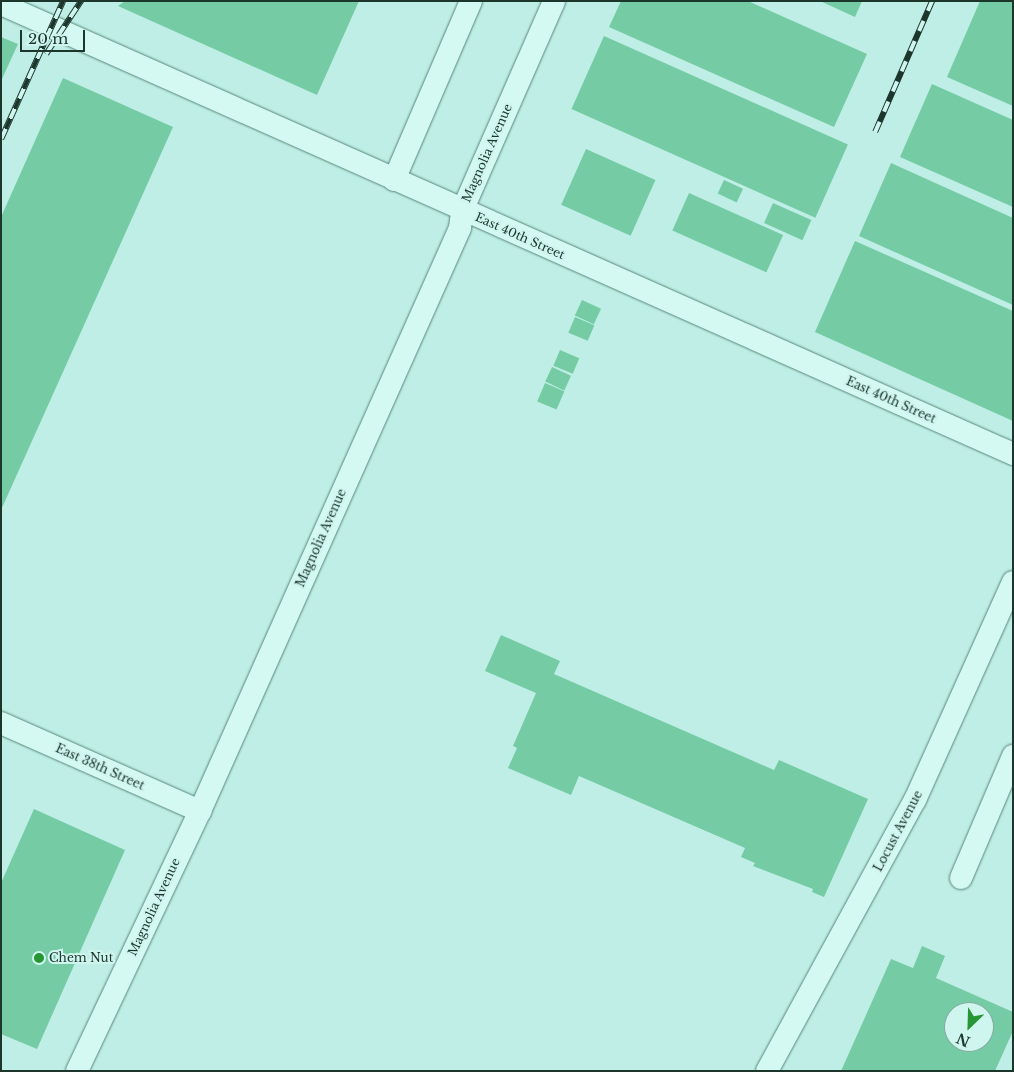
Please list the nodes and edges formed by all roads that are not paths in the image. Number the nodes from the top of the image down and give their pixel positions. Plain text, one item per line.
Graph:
1 (471, 1) edge
2 (554, 1) edge
3 (1, 4) edge
4 (394, 180) junction
5 (462, 211) junction
6 (1013, 454) edge
7 (1013, 582) edge
8 (1, 723) edge
9 (1013, 756) edge
10 (200, 811) junction
11 (961, 878) dead end
12 (772, 1069) edge
13 (77, 1071) edge

1 - 4 street
2 - 5 street, Magnolia Avenue
3 - 4 street, East 40th Street
4 - 5 street, East 40th Street
5 - 6 street, East 40th Street
5 - 10 street, Magnolia Avenue
7 - 12 street, Locust Avenue
8 - 10 street, East 38th Street
9 - 11 street
10 - 13 street, Magnolia Avenue

